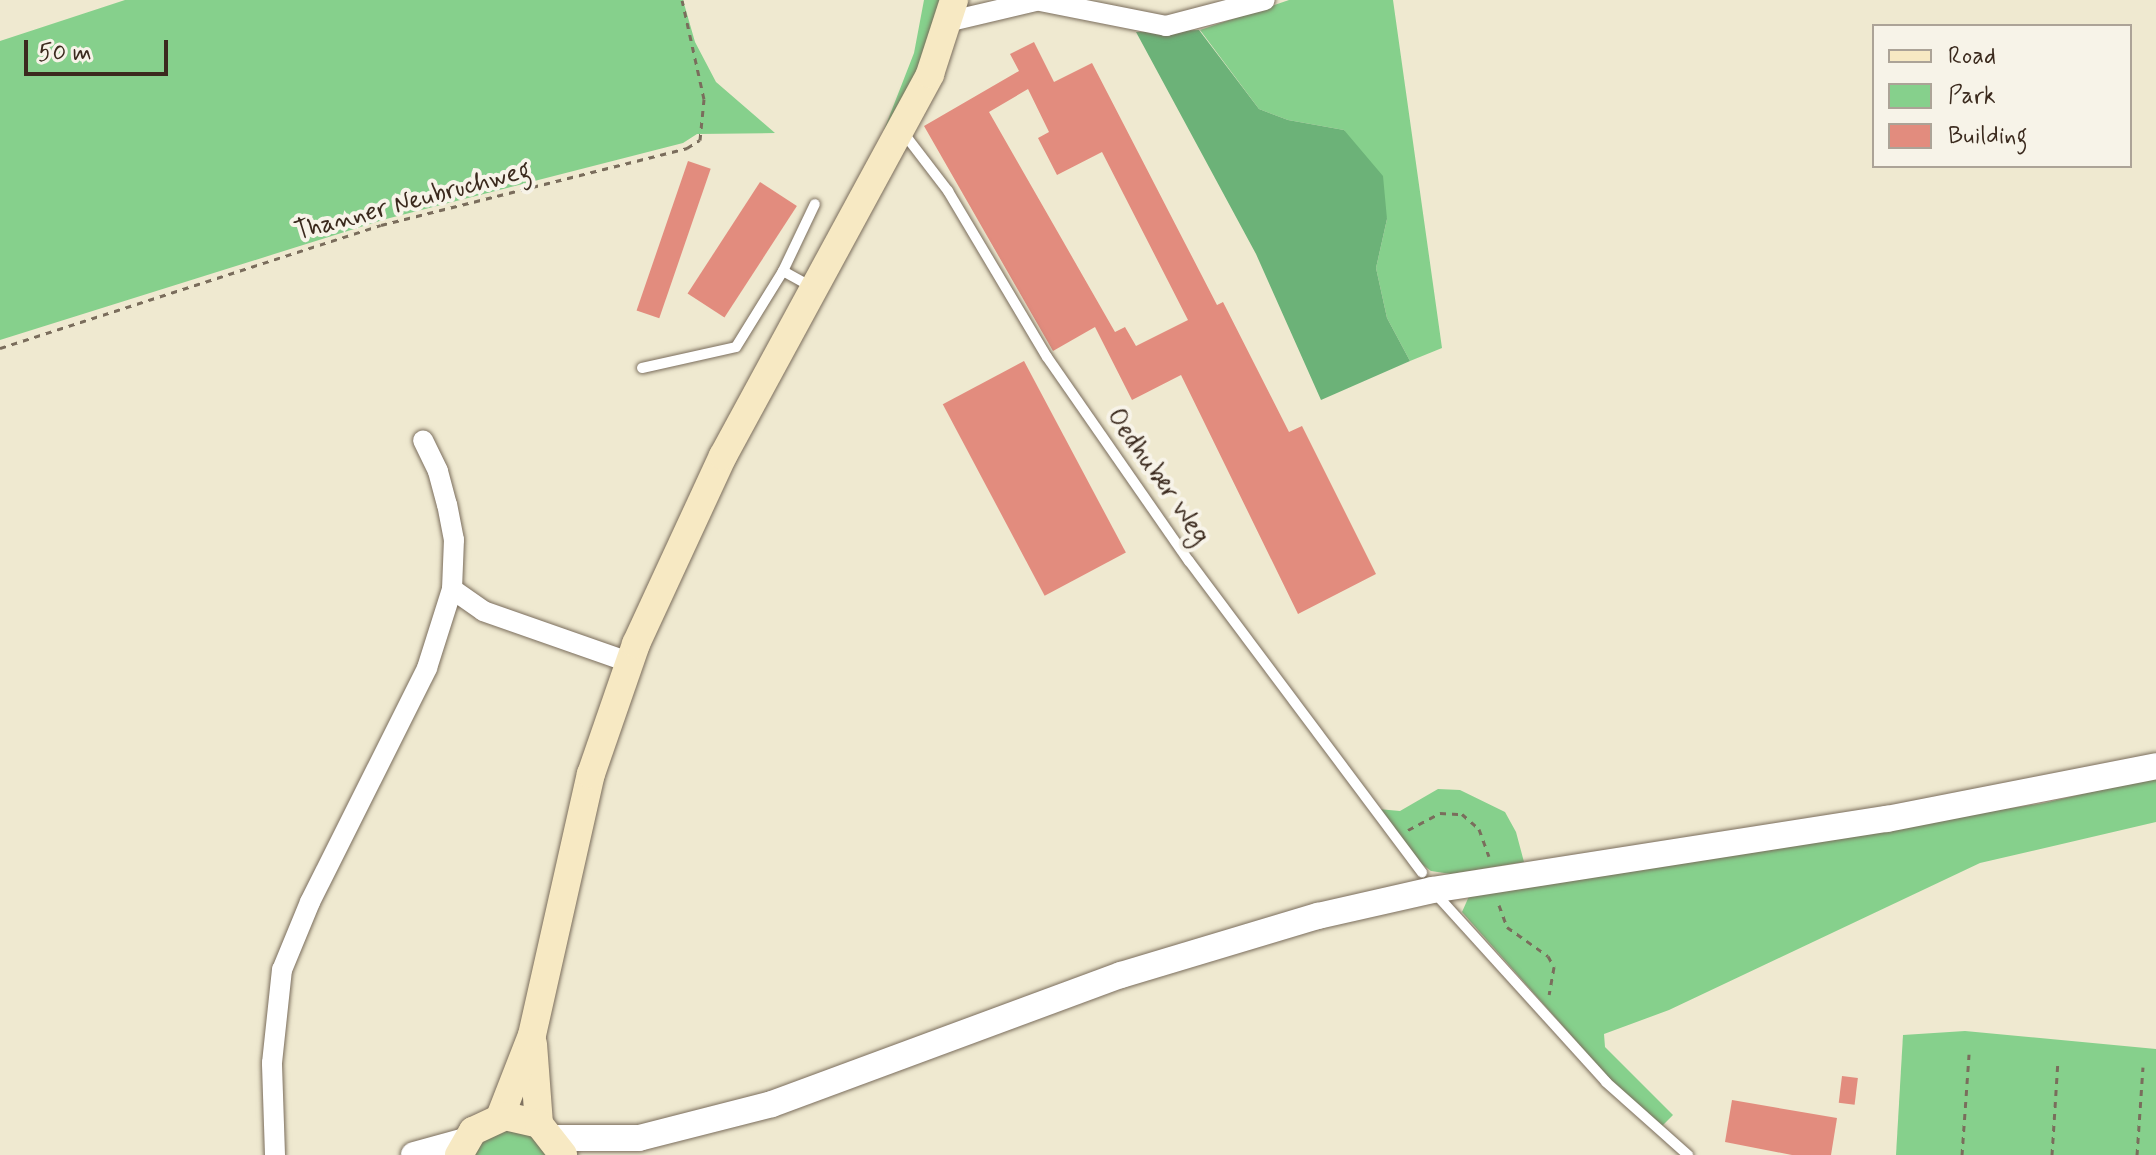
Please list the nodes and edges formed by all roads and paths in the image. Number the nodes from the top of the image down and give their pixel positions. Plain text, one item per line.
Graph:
1 (682, 0) edge
2 (1036, 0) edge
3 (1265, 0) edge
4 (1243, 4) edge
5 (952, 11) edge
6 (901, 130) junction
7 (815, 204) dead end
8 (783, 271) junction
9 (813, 288) junction
10 (0, 348) edge
11 (642, 368) dead end
12 (423, 440) dead end
13 (452, 589) junction
14 (629, 662) junction
15 (2156, 766) edge
16 (1395, 838) junction
17 (1489, 856) dead end
18 (1427, 881) junction
19 (1499, 905) dead end
20 (1535, 1007) junction
21 (532, 1035) junction
22 (1969, 1054) dead end
23 (2058, 1060) dead end
24 (2143, 1067) dead end
25 (500, 1117) junction
26 (639, 1138) junction
27 (552, 1139) edge
28 (462, 1148) edge
29 (275, 1155) edge
30 (414, 1155) edge
31 (607, 1155) edge
32 (1688, 1155) edge
33 (1962, 1155) edge
34 (2052, 1155) edge
35 (2137, 1155) edge

1 - 10 path, Thanner Neubruchweg
2 - 4 street
2 - 5 street
3 - 4 street
5 - 6 main road
6 - 9 main road
6 - 16 lane, Oedhuber Weg
7 - 8 lane
8 - 9 lane
8 - 11 lane
9 - 14 main road
12 - 13 street
13 - 14 street
13 - 29 street
14 - 21 main road
15 - 18 street
16 - 17 path
16 - 18 lane, Oedhuber Weg
18 - 20 lane, Oedhuber Weg
18 - 26 street
19 - 20 path
20 - 32 lane, Oedhuber Weg
21 - 25 main road
21 - 27 main road
22 - 33 path
23 - 34 path
24 - 35 path
25 - 27 main road
25 - 28 main road
26 - 27 street
26 - 31 street
28 - 30 street

